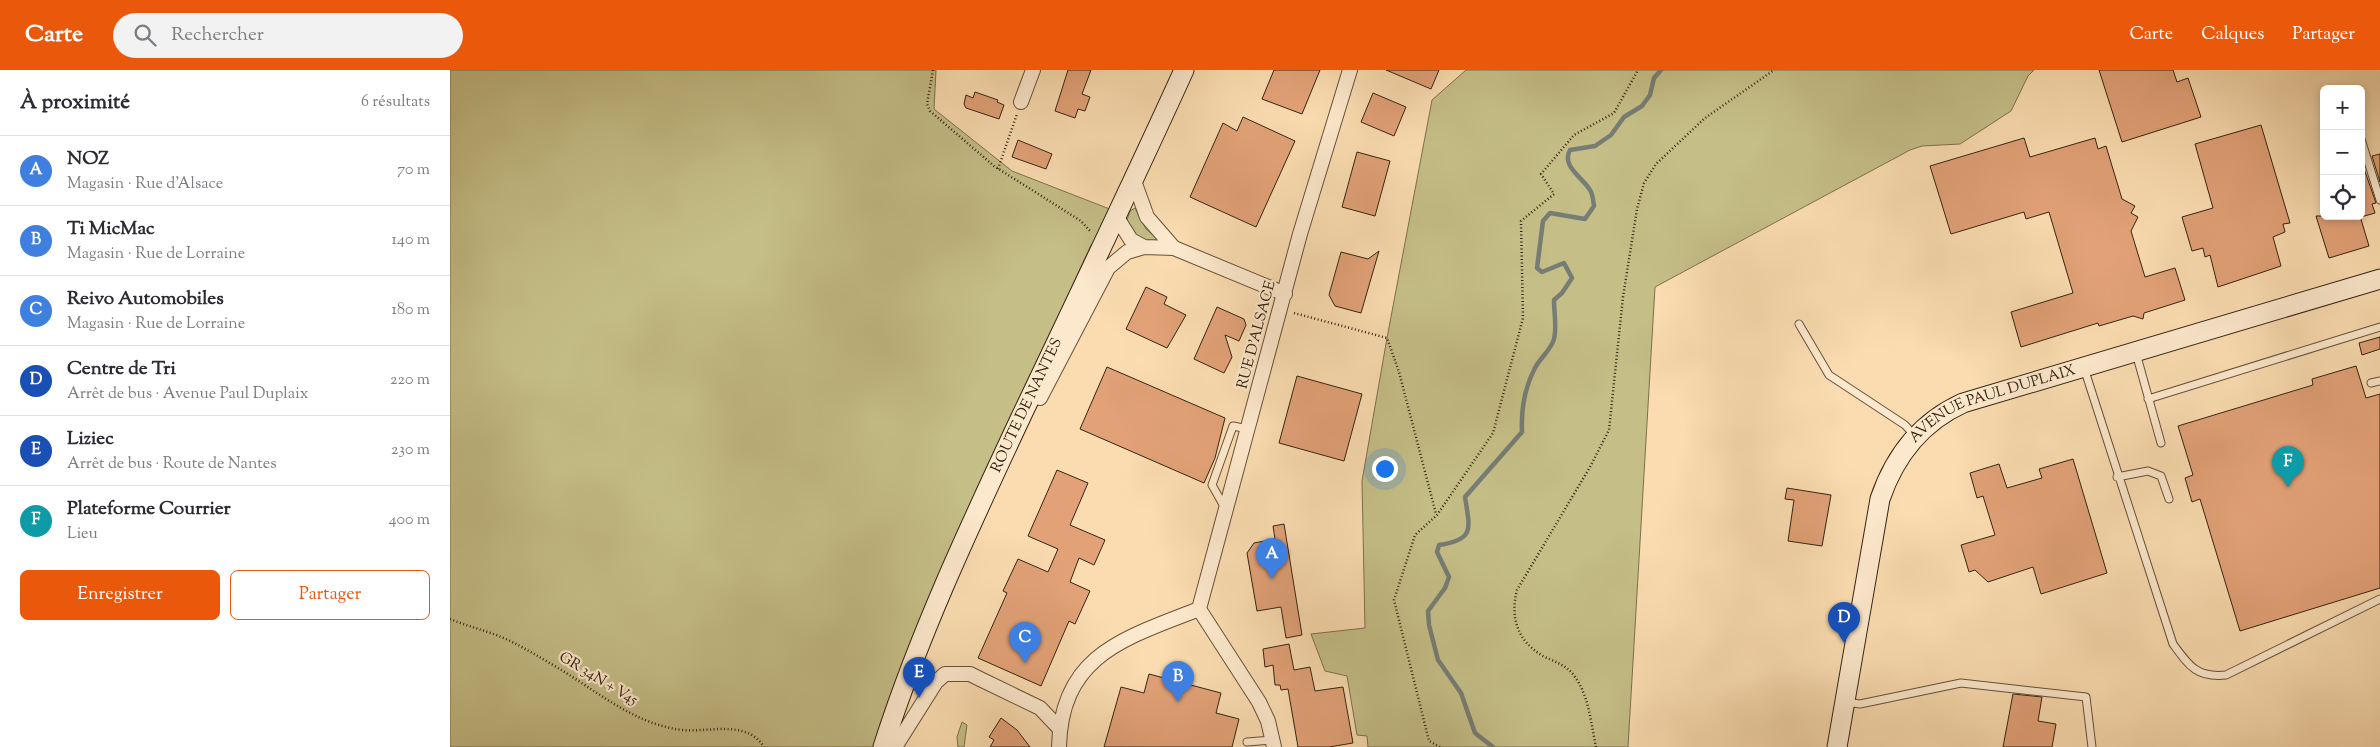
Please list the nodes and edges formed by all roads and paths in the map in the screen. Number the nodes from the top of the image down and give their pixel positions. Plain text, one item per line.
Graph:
1 (932, 70) edge
2 (1033, 70) edge
3 (1184, 70) edge
4 (1350, 70) edge
5 (1638, 70) edge
6 (1774, 70) edge
7 (1021, 102) joint
8 (2365, 151) edge
9 (998, 169) junction
10 (1134, 181) junction
11 (2380, 200) edge
12 (1116, 216) junction
13 (1089, 238) dead end
14 (1144, 247) junction
15 (1174, 248) junction
16 (2380, 279) edge
17 (1284, 294) junction
18 (1280, 310) junction
19 (1799, 324) dead end
20 (2380, 327) edge
21 (2136, 352) junction
22 (2084, 368) junction
23 (2380, 381) edge
24 (2371, 383) dead end
25 (2148, 399) junction
26 (1019, 421) junction
27 (1248, 429) junction
28 (1915, 436) junction
29 (2161, 443) dead end
30 (2117, 477) junction
31 (2169, 499) dead end
32 (1226, 510) junction
33 (1437, 515) junction
34 (2380, 599) edge
35 (1199, 610) junction
36 (450, 619) edge
37 (1845, 702) junction
38 (1059, 728) junction
39 (1247, 742) dead end
40 (1273, 744) edge
41 (764, 747) edge
42 (884, 747) edge
43 (895, 747) edge
44 (1059, 747) edge
45 (1440, 747) edge
46 (1596, 747) edge
47 (1837, 747) edge
48 (2092, 747) edge

1 - 9 path
2 - 7 street
3 - 10 main road, ROUTE DE NANTES
4 - 17 street, RUE D'ALSACE
5 - 33 path
6 - 46 path
7 - 9 path
8 - 11 lane
9 - 13 path
10 - 12 main road, ROUTE DE NANTES
10 - 15 street
12 - 14 street
12 - 26 main road, ROUTE DE NANTES
14 - 15 street
14 - 26 street
15 - 17 street
16 - 21 main road, AVENUE PAUL DUPLAIX
17 - 18 street, RUE D'ALSACE
18 - 27 street, RUE D'ALSACE
18 - 33 path
19 - 28 lane
20 - 25 lane
21 - 22 main road, AVENUE PAUL DUPLAIX
21 - 25 lane
22 - 28 main road, AVENUE PAUL DUPLAIX
22 - 30 lane
23 - 24 lane
25 - 29 lane
26 - 42 main road, ROUTE DE NANTES
27 - 32 street, RUE D'ALSACE
27 - 32 lane
28 - 37 main road, AVENUE PAUL DUPLAIX
30 - 31 lane
30 - 34 lane
32 - 35 street, RUE D'ALSACE
33 - 45 path
35 - 38 street
35 - 40 street
36 - 41 path, GR 34N + V45
37 - 47 main road, AVENUE PAUL DUPLAIX
37 - 48 lane
38 - 43 street
38 - 44 street
39 - 40 lane

